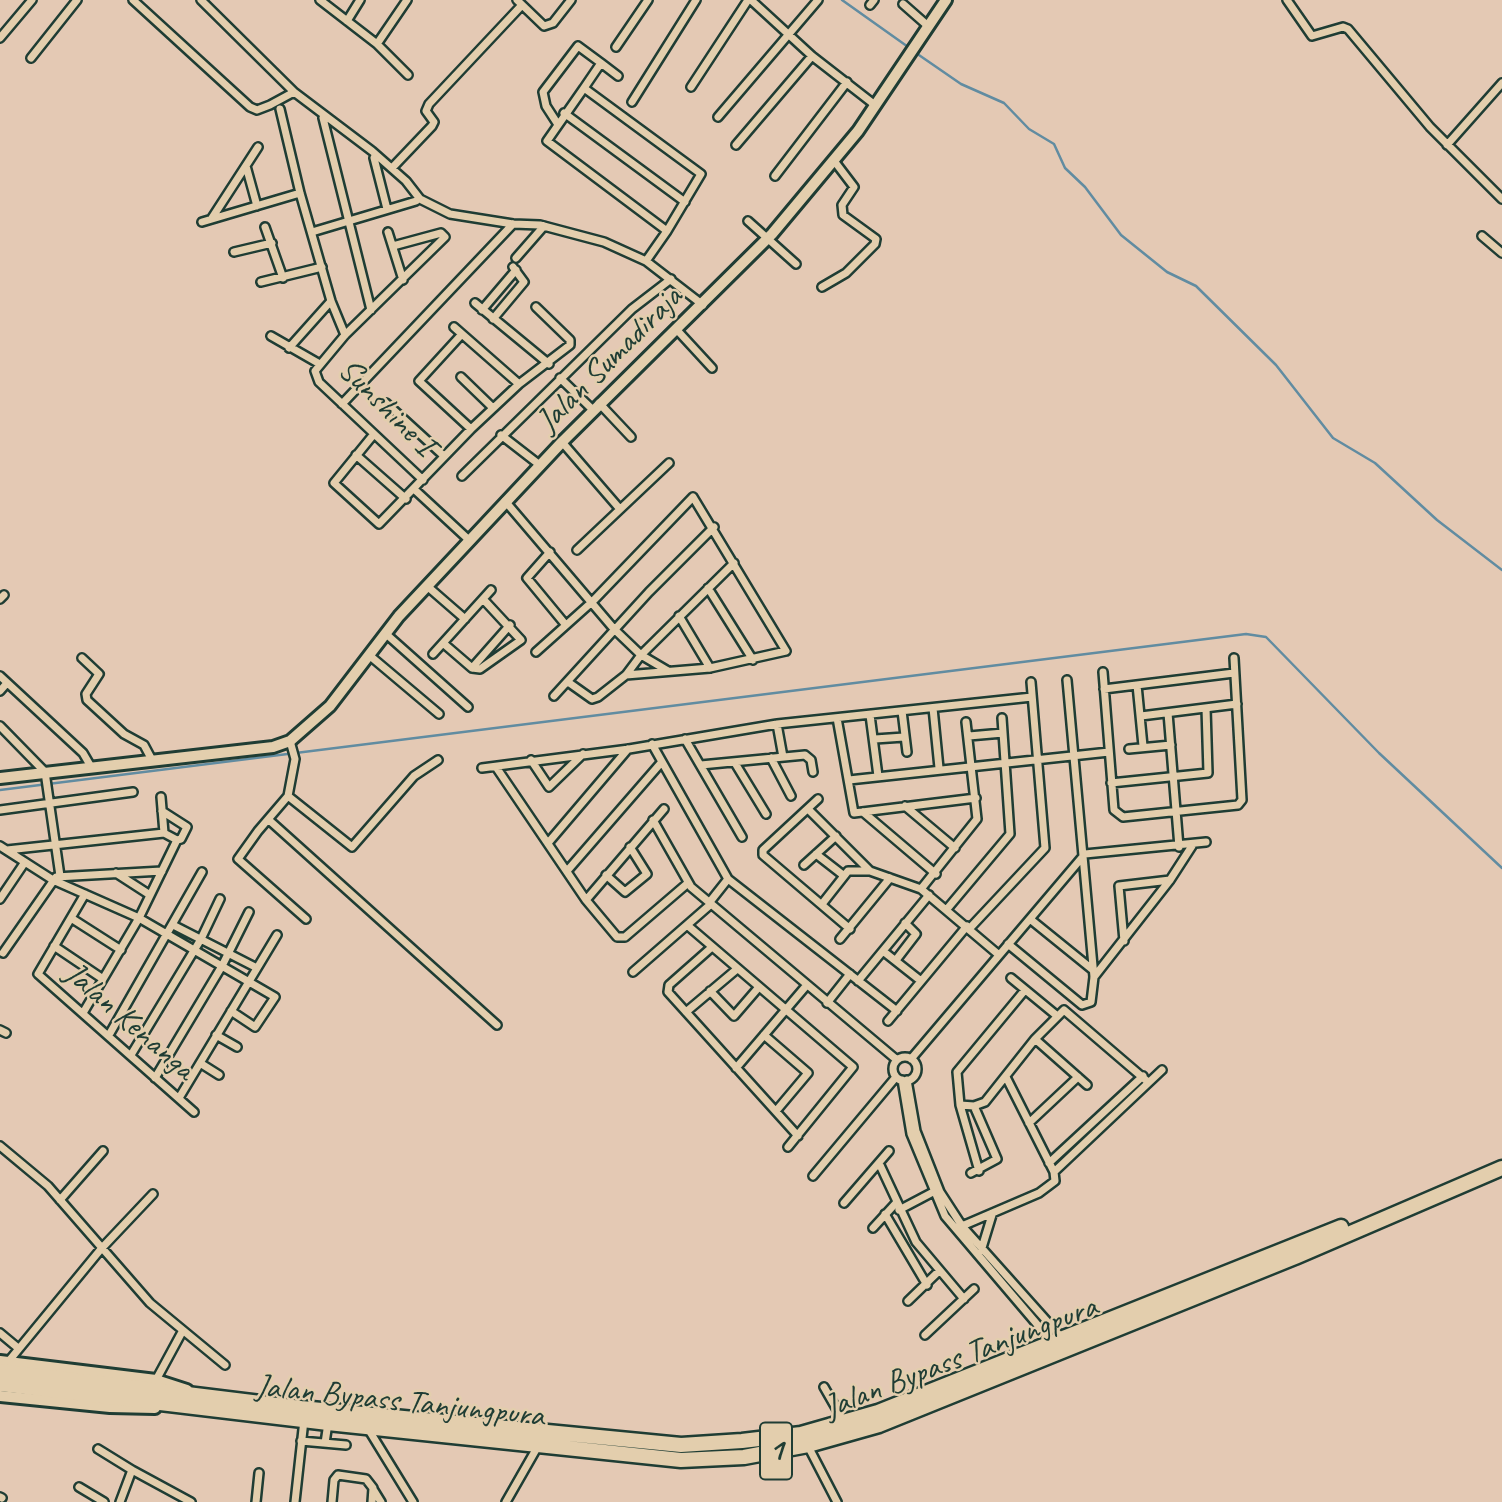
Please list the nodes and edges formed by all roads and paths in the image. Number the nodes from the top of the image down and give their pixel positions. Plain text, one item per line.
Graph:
1 (32, 0) edge
2 (77, 0) edge
3 (133, 0) edge
4 (201, 0) edge
5 (320, 0) edge
6 (360, 0) edge
7 (407, 0) edge
8 (571, 0) edge
9 (648, 0) edge
10 (695, 0) edge
11 (749, 0) edge
12 (818, 0) edge
13 (946, 0) edge
14 (1287, 0) edge
15 (519, 2) edge
16 (903, 4) dead end
17 (347, 21) junction
18 (928, 26) junction
19 (788, 36) junction
20 (0, 37) edge
21 (377, 44) junction
22 (615, 47) dead end
23 (812, 56) junction
24 (31, 58) dead end
25 (601, 63) junction
26 (408, 75) dead end
27 (618, 76) dead end
28 (847, 82) junction
29 (1502, 83) edge
30 (691, 87) dead end
31 (584, 88) junction
32 (294, 92) junction
33 (632, 102) dead end
34 (875, 106) junction
35 (280, 109) dead end
36 (564, 113) junction
37 (718, 117) dead end
38 (323, 118) dead end
39 (557, 123) junction
40 (736, 145) dead end
41 (1447, 145) junction
42 (258, 147) dead end
43 (374, 158) dead end
44 (835, 162) junction
45 (246, 166) junction
46 (392, 168) junction
47 (775, 176) dead end
48 (300, 193) junction
49 (1502, 199) edge
50 (416, 201) dead end
51 (685, 202) junction
52 (257, 206) junction
53 (387, 209) junction
54 (212, 218) junction
55 (348, 219) junction
56 (748, 221) dead end
57 (202, 222) dead end
58 (513, 224) junction
59 (544, 226) junction
60 (265, 227) dead end
61 (312, 232) junction
62 (388, 232) dead end
63 (667, 232) junction
64 (1482, 236) dead end
65 (768, 239) junction
66 (272, 243) junction
67 (393, 246) junction
68 (234, 252) dead end
69 (1502, 253) edge
70 (516, 258) dead end
71 (646, 261) junction
72 (796, 264) dead end
73 (321, 267) junction
74 (283, 278) junction
75 (671, 279) junction
76 (403, 280) junction
77 (261, 282) dead end
78 (822, 287) dead end
79 (331, 301) junction
80 (475, 303) dead end
81 (703, 305) junction
82 (536, 307) dead end
83 (371, 310) junction
84 (482, 310) junction
85 (493, 319) junction
86 (454, 327) dead end
87 (677, 330) junction
88 (462, 334) junction
89 (271, 335) dead end
90 (345, 335) junction
91 (289, 348) junction
92 (318, 363) junction
93 (549, 364) junction
94 (712, 368) dead end
95 (461, 377) dead end
96 (560, 378) junction
97 (519, 384) junction
98 (386, 403) dead end
99 (342, 404) junction
100 (596, 406) junction
101 (493, 408) junction
102 (471, 429) junction
103 (374, 434) junction
104 (501, 435) junction
105 (631, 438) dead end
106 (562, 442) junction
107 (356, 454) junction
108 (444, 456) junction
109 (669, 463) dead end
110 (541, 466) junction
111 (462, 476) dead end
112 (424, 480) junction
113 (415, 490) junction
114 (405, 499) junction
115 (505, 501) junction
116 (620, 508) junction
117 (714, 527) junction
118 (470, 540) junction
119 (578, 550) dead end
120 (550, 552) junction
121 (734, 563) junction
122 (427, 586) junction
123 (708, 588) junction
124 (491, 590) dead end
125 (483, 599) junction
126 (593, 601) junction
127 (679, 616) junction
128 (465, 618) junction
129 (565, 624) junction
130 (510, 625) junction
131 (614, 629) junction
132 (385, 633) junction
133 (443, 643) junction
134 (536, 652) dead end
135 (433, 653) dead end
136 (369, 655) junction
137 (641, 655) junction
138 (82, 658) dead end
139 (1234, 658) dead end
140 (753, 660) junction
141 (472, 668) junction
142 (710, 668) junction
143 (668, 671) junction
144 (1102, 672) dead end
145 (1234, 673) junction
146 (626, 675) junction
147 (0, 676) edge
148 (1067, 680) dead end
149 (568, 682) junction
150 (1031, 682) dead end
151 (7, 683) junction
152 (1136, 685) junction
153 (1104, 689) junction
154 (0, 691) edge
155 (554, 696) dead end
156 (1032, 697) junction
157 (1237, 704) junction
158 (468, 707) dead end
159 (933, 708) junction
160 (1206, 708) junction
161 (902, 711) junction
162 (1168, 713) junction
163 (439, 714) dead end
164 (870, 715) junction
165 (1141, 716) junction
166 (837, 718) junction
167 (1002, 718) dead end
168 (966, 722) dead end
169 (777, 724) junction
170 (0, 726) edge
171 (1003, 733) junction
172 (969, 736) junction
173 (904, 737) junction
174 (685, 739) junction
175 (875, 739) junction
176 (652, 744) junction
177 (291, 745) junction
178 (1171, 745) junction
179 (1143, 747) junction
180 (629, 749) junction
181 (1129, 749) dead end
182 (907, 752) dead end
183 (1109, 752) junction
184 (583, 753) junction
185 (1074, 755) junction
186 (783, 757) junction
187 (771, 758) junction
188 (1039, 759) junction
189 (152, 760) junction
190 (438, 760) dead end
191 (531, 760) junction
192 (735, 762) junction
193 (1005, 762) junction
194 (660, 764) junction
195 (90, 765) junction
196 (701, 765) junction
197 (973, 765) junction
198 (496, 767) junction
199 (482, 768) dead end
200 (940, 768) junction
201 (813, 772) dead end
202 (45, 775) junction
203 (878, 776) junction
204 (0, 778) edge
205 (1174, 779) junction
206 (849, 780) junction
207 (1111, 783) junction
208 (133, 792) dead end
209 (288, 796) junction
210 (791, 796) dead end
211 (161, 797) dead end
212 (48, 798) junction
213 (976, 798) junction
214 (818, 799) dead end
215 (905, 806) junction
216 (664, 809) dead end
217 (808, 809) junction
218 (0, 810) edge
219 (162, 811) junction
220 (1178, 811) junction
221 (863, 812) junction
222 (766, 814) dead end
223 (270, 820) junction
224 (653, 820) junction
225 (164, 833) junction
226 (836, 836) junction
227 (742, 837) dead end
228 (177, 840) junction
229 (1206, 842) dead end
230 (548, 843) junction
231 (54, 844) junction
232 (1192, 846) junction
233 (631, 847) junction
234 (1179, 847) junction
235 (3, 848) edge
236 (955, 848) junction
237 (817, 854) junction
238 (1084, 854) junction
239 (25, 862) junction
240 (804, 865) dead end
241 (162, 871) junction
242 (567, 871) junction
243 (870, 871) junction
244 (202, 872) dead end
245 (116, 873) junction
246 (936, 874) junction
247 (606, 875) junction
248 (843, 875) junction
249 (57, 878) junction
250 (890, 878) junction
251 (728, 879) junction
252 (1170, 880) junction
253 (688, 883) junction
254 (921, 888) junction
255 (85, 894) junction
256 (150, 895) junction
257 (929, 895) junction
258 (0, 899) edge
259 (220, 899) dead end
260 (586, 900) junction
261 (710, 904) junction
262 (822, 904) junction
263 (947, 909) junction
264 (249, 912) dead end
265 (71, 918) junction
266 (139, 918) junction
267 (306, 919) dead end
268 (1030, 919) junction
269 (905, 923) junction
270 (173, 925) junction
271 (687, 925) junction
272 (968, 927) junction
273 (850, 929) junction
274 (276, 935) dead end
275 (168, 936) junction
276 (201, 939) junction
277 (840, 939) dead end
278 (1125, 941) junction
279 (1008, 944) junction
280 (54, 946) junction
281 (712, 947) junction
282 (121, 950) junction
283 (883, 951) junction
284 (193, 952) junction
285 (3, 953) dead end
286 (228, 953) junction
287 (999, 955) junction
288 (895, 960) junction
289 (222, 966) junction
290 (257, 968) junction
291 (737, 969) junction
292 (633, 972) dead end
293 (850, 974) junction
294 (1094, 974) junction
295 (1011, 978) dead end
296 (103, 979) junction
297 (249, 981) junction
298 (858, 981) junction
299 (921, 981) junction
300 (806, 986) junction
301 (759, 987) junction
302 (1024, 990) junction
303 (710, 991) junction
304 (827, 1003) junction
305 (785, 1010) junction
306 (897, 1011) junction
307 (231, 1012) junction
308 (686, 1012) junction
309 (83, 1013) junction
310 (1056, 1016) junction
311 (888, 1021) dead end
312 (497, 1025) dead end
313 (109, 1035) junction
314 (216, 1035) junction
315 (764, 1035) junction
316 (1035, 1039) junction
317 (237, 1047) dead end
318 (131, 1055) junction
319 (911, 1059) junction
320 (897, 1060) junction
321 (200, 1063) junction
322 (736, 1068) junction
323 (1162, 1070) dead end
324 (219, 1075) dead end
325 (155, 1077) junction
326 (1006, 1077) junction
327 (1078, 1077) junction
328 (902, 1079) junction
329 (1145, 1079) junction
330 (1087, 1085) dead end
331 (179, 1098) junction
332 (960, 1105) junction
333 (974, 1106) junction
334 (776, 1111) junction
335 (194, 1112) dead end
336 (1094, 1122) junction
337 (1030, 1123) junction
338 (1100, 1129) junction
339 (798, 1136) junction
340 (0, 1146) edge
341 (788, 1147) dead end
342 (103, 1151) dead end
343 (889, 1152) dead end
344 (1502, 1159) edge
345 (879, 1163) junction
346 (1049, 1163) junction
347 (1502, 1168) edge
348 (1055, 1172) junction
349 (813, 1176) dead end
350 (936, 1191) junction
351 (153, 1194) dead end
352 (60, 1200) junction
353 (844, 1203) dead end
354 (898, 1207) junction
355 (885, 1214) junction
356 (992, 1215) junction
357 (962, 1226) junction
358 (873, 1228) dead end
359 (101, 1249) junction
360 (982, 1249) junction
361 (977, 1257) junction
362 (939, 1272) junction
363 (927, 1285) junction
364 (974, 1289) dead end
365 (964, 1299) junction
366 (908, 1301) dead end
367 (182, 1332) junction
368 (0, 1333) edge
369 (925, 1335) dead end
370 (1058, 1341) junction
371 (18, 1348) junction
372 (3, 1364) edge
373 (225, 1365) dead end
374 (156, 1380) junction
375 (0, 1384) edge
376 (824, 1387) dead end
377 (0, 1396) edge
378 (204, 1402) junction
379 (304, 1420) junction
380 (328, 1423) junction
381 (844, 1423) junction
382 (367, 1426) junction
383 (301, 1441) junction
384 (325, 1443) junction
385 (346, 1445) dead end
386 (808, 1445) junction
387 (538, 1446) junction
388 (99, 1449) dead end
389 (132, 1470) junction
390 (260, 1473) dead end
391 (79, 1487) dead end
392 (373, 1488) junction
393 (104, 1502) edge
394 (120, 1502) edge
395 (191, 1502) edge
396 (256, 1502) edge
397 (295, 1502) edge
398 (332, 1502) edge
399 (372, 1502) edge
400 (381, 1502) edge
401 (413, 1502) edge
402 (506, 1502) edge
403 (837, 1502) edge

1 - 20 street
2 - 24 street
3 - 32 street
4 - 32 street
5 - 17 street
6 - 17 street
7 - 21 street
8 - 15 street
9 - 22 street
10 - 33 street
11 - 19 street
11 - 30 street
12 - 19 street
13 - 18 street, Jalan Sumadiraja
14 - 41 street
15 - 46 street
16 - 18 street
17 - 21 street
18 - 34 street, Jalan Sumadiraja
19 - 23 street
19 - 37 street
21 - 26 street
23 - 28 street
23 - 40 street
25 - 27 street
25 - 31 street
25 - 39 street
28 - 34 street
28 - 47 street
29 - 41 street
31 - 36 street
31 - 51 street
32 - 46 street
34 - 44 street, Jalan Sumadiraja
35 - 48 street
36 - 39 street
36 - 51 street
38 - 55 street
39 - 63 street
41 - 49 street
42 - 45 street
43 - 53 street
44 - 65 street, Jalan Sumadiraja
44 - 78 street
45 - 52 street
45 - 54 street
46 - 58 street
48 - 52 street
48 - 61 street
50 - 53 street
51 - 63 street
52 - 54 street
53 - 55 street
54 - 57 street
55 - 61 street
55 - 83 street
56 - 65 street
58 - 59 street
58 - 99 street
59 - 70 street
59 - 71 street
60 - 66 street
61 - 73 street
62 - 67 street
63 - 71 street
64 - 69 street
65 - 72 street
65 - 81 street, Jalan Sumadiraja
66 - 68 street
66 - 74 street
67 - 76 street
67 - 76 street, Sunshine I
71 - 75 street
73 - 74 street
73 - 79 street
74 - 77 street
75 - 81 street
75 - 96 street
76 - 83 street, Sunshine I
79 - 90 street
79 - 91 street
80 - 84 street
81 - 87 street, Jalan Sumadiraja
82 - 93 street
83 - 90 street, Sunshine I
84 - 85 street
84 - 85 street
85 - 93 street
86 - 88 street
87 - 94 street
87 - 100 street, Jalan Sumadiraja
88 - 97 street
88 - 102 street
89 - 91 street
90 - 92 street, Sunshine I
91 - 92 street
92 - 99 street, Sunshine I
93 - 97 street
95 - 101 street
96 - 100 street
96 - 104 street
97 - 101 street
98 - 108 street
99 - 103 street, Sunshine I
100 - 105 street
100 - 106 street, Jalan Sumadiraja
101 - 102 street
102 - 108 street
103 - 107 street
103 - 112 street, Sunshine I
104 - 110 street
104 - 111 street
106 - 110 street, Jalan Sumadiraja
106 - 116 street
107 - 114 street
107 - 114 street
108 - 112 street
109 - 116 street
110 - 115 street, Jalan Sumadiraja
112 - 113 street
113 - 114 street
113 - 118 street
115 - 118 street, Jalan Sumadiraja
115 - 120 street
116 - 119 street
117 - 121 street
117 - 126 street
117 - 131 street
118 - 122 street, Jalan Sumadiraja
120 - 126 street
120 - 129 street
121 - 123 street
121 - 140 street
122 - 128 street
122 - 132 street, Jalan Sumadiraja
123 - 127 street
123 - 140 street
124 - 125 street
125 - 128 street
125 - 130 street
126 - 129 street
126 - 131 street
127 - 137 street
127 - 142 street
128 - 133 street
129 - 134 street
130 - 141 street
130 - 141 street
131 - 137 street
131 - 149 street
132 - 136 street, Jalan Sumadiraja
132 - 158 street
133 - 135 street
133 - 141 street
136 - 163 street
136 - 177 street, Jalan Sumadiraja
137 - 143 street
137 - 146 street
138 - 189 street
139 - 145 street
140 - 142 street
142 - 143 street
143 - 146 street
144 - 153 street
145 - 152 street
145 - 157 street
146 - 149 street
147 - 151 street
148 - 185 street
149 - 155 street
150 - 156 street
151 - 154 street
151 - 195 street
152 - 153 street
152 - 165 street
153 - 183 street
156 - 159 street
156 - 188 street
157 - 160 street
157 - 220 street
159 - 161 street
159 - 200 street
160 - 162 street
160 - 205 street
161 - 164 street
161 - 173 street
162 - 165 street
162 - 178 street
164 - 166 street
164 - 175 street
165 - 179 street
166 - 169 street
166 - 206 street
167 - 171 street
168 - 172 street
169 - 174 street
169 - 186 street
170 - 202 street
171 - 172 street
171 - 193 street
172 - 197 street
173 - 175 street
173 - 182 street
174 - 176 street
174 - 196 street
175 - 203 street
176 - 180 street
176 - 194 street
177 - 189 street
177 - 209 street
178 - 179 street
178 - 205 street
179 - 181 street
180 - 184 street
180 - 230 street
183 - 185 street
183 - 207 street
184 - 191 street
184 - 191 street
185 - 188 street
185 - 238 street
186 - 187 street
186 - 201 street
187 - 192 street
187 - 210 street
188 - 193 street
188 - 272 street
189 - 195 street
190 - 209 street
191 - 198 street
192 - 196 street
192 - 222 street
193 - 197 street
193 - 263 street
194 - 242 street
194 - 251 street
195 - 202 street
196 - 227 street
197 - 200 street
197 - 213 street
198 - 199 street
198 - 230 street
200 - 203 street
202 - 204 street
202 - 212 street
203 - 206 street
205 - 207 street
205 - 220 street
206 - 221 street
207 - 220 street
208 - 212 street
209 - 223 street
211 - 219 street
212 - 218 street
212 - 231 street
213 - 215 street
213 - 236 street
214 - 217 street
215 - 221 street
215 - 236 street
216 - 224 street
217 - 226 street
217 - 262 street
219 - 225 street
219 - 228 street
220 - 234 street
221 - 246 street
223 - 267 street
223 - 312 street
224 - 233 street
224 - 253 street
225 - 228 street
225 - 231 street
226 - 237 street
226 - 243 street
228 - 241 street
229 - 232 street
230 - 242 street
231 - 235 street
231 - 249 street
232 - 234 street
232 - 252 street
233 - 247 street
233 - 247 street
234 - 238 street
235 - 239 street
236 - 246 street
237 - 240 street
237 - 248 street
238 - 268 street
238 - 294 street
239 - 249 street
239 - 258 street
241 - 245 street
241 - 256 street
242 - 260 street
243 - 248 street
243 - 250 street
244 - 270 street
245 - 249 street
245 - 256 street
246 - 254 street
247 - 260 street
248 - 262 street
249 - 255 street
249 - 285 street
250 - 254 street
250 - 273 street
251 - 261 street
251 - 293 street
252 - 278 street
252 - 278 street
253 - 260 street
253 - 261 street
254 - 257 street
255 - 265 street, Jalan Kenanga
255 - 266 street
256 - 266 street
257 - 263 street
257 - 269 street
259 - 276 street
261 - 271 street
261 - 300 street
262 - 273 street
263 - 272 street
264 - 286 street
265 - 280 street, Jalan Kenanga
265 - 282 street
266 - 275 street
266 - 282 street
268 - 279 street
268 - 294 street
269 - 283 street
269 - 288 street
270 - 275 street
270 - 276 street
271 - 281 street
271 - 292 street
272 - 287 street
272 - 299 street
273 - 277 street
274 - 290 street
275 - 284 street
275 - 313 street
276 - 284 street
276 - 286 street
278 - 294 street
279 - 287 street
279 - 294 street
280 - 296 street
280 - 309 street, Jalan Kenanga
281 - 291 street
281 - 308 street
282 - 296 street
283 - 288 street
283 - 298 street
284 - 289 street
284 - 318 street
286 - 289 street
286 - 290 street
287 - 319 street
288 - 299 street
289 - 297 street
289 - 325 street
290 - 297 street
291 - 301 street
291 - 303 street
293 - 298 street
293 - 304 street
295 - 302 street
296 - 309 street
297 - 307 street
297 - 307 street
298 - 306 street
299 - 306 street
300 - 304 street
300 - 305 street
301 - 303 street
301 - 305 street
302 - 310 street
302 - 332 street
303 - 308 street
304 - 320 street
305 - 315 street
305 - 339 street
306 - 311 street
307 - 314 street
308 - 322 street
309 - 313 street, Jalan Kenanga
310 - 316 street
310 - 329 street
313 - 318 street, Jalan Kenanga
314 - 317 street
314 - 321 street
315 - 322 street
315 - 334 street
316 - 326 street
316 - 327 street
318 - 325 street, Jalan Kenanga
319 - 320 street
319 - 328 street
320 - 328 street
321 - 324 street
321 - 331 street
322 - 334 street
323 - 329 street
325 - 331 street, Jalan Kenanga
326 - 333 street
326 - 337 street
327 - 330 street
327 - 337 street
328 - 349 street
328 - 350 street
329 - 336 street
329 - 338 street
331 - 335 street, Jalan Kenanga
332 - 333 street
332 - 333 street
334 - 339 street
336 - 338 street
336 - 346 street
337 - 346 street
338 - 348 street
339 - 341 street
340 - 352 street
342 - 352 street
343 - 345 street
344 - 370 highway, Jalan Bypass Tanjungpura / 1
345 - 353 street
345 - 354 street
346 - 348 street
347 - 386 highway, Jalan Bypass Tanjungpura / 1
348 - 356 street
350 - 354 street
350 - 357 street
350 - 361 street
351 - 359 street
352 - 359 street
354 - 355 street
354 - 362 street
355 - 358 street
355 - 363 street
356 - 357 street
356 - 360 street
357 - 360 street
359 - 367 street
359 - 371 street
360 - 361 street
360 - 370 street
361 - 370 street
362 - 363 street
362 - 365 street
363 - 366 street
364 - 365 street
365 - 369 street
367 - 373 street
367 - 374 street
368 - 371 street
370 - 381 highway, Jalan Bypass Tanjungpura / 1
371 - 372 street
372 - 374 street, Jalan Bypass Tanjungpura
372 - 378 highway, Jalan Bypass Tanjungpura / 1
374 - 378 street, Jalan Bypass Tanjungpura
375 - 378 highway, Jalan Bypass Tanjungpura / 1
376 - 381 street
377 - 378 street, Jalan Bypass Tanjungpura
378 - 379 highway, Jalan Bypass Tanjungpura / 1
378 - 381 highway, Jalan Bypass Tanjungpura / 1
379 - 380 highway, Jalan Bypass Tanjungpura / 1
379 - 383 street
380 - 382 highway, Jalan Bypass Tanjungpura / 1
380 - 384 street
382 - 387 highway, Jalan Bypass Tanjungpura / 1
382 - 401 street
383 - 384 street
383 - 397 street
384 - 385 street
386 - 387 highway, Jalan Bypass Tanjungpura / 1
386 - 403 street
387 - 402 street
388 - 389 street
389 - 394 street
389 - 395 street
390 - 396 street
391 - 393 street
392 - 398 street
392 - 399 street
392 - 400 street

